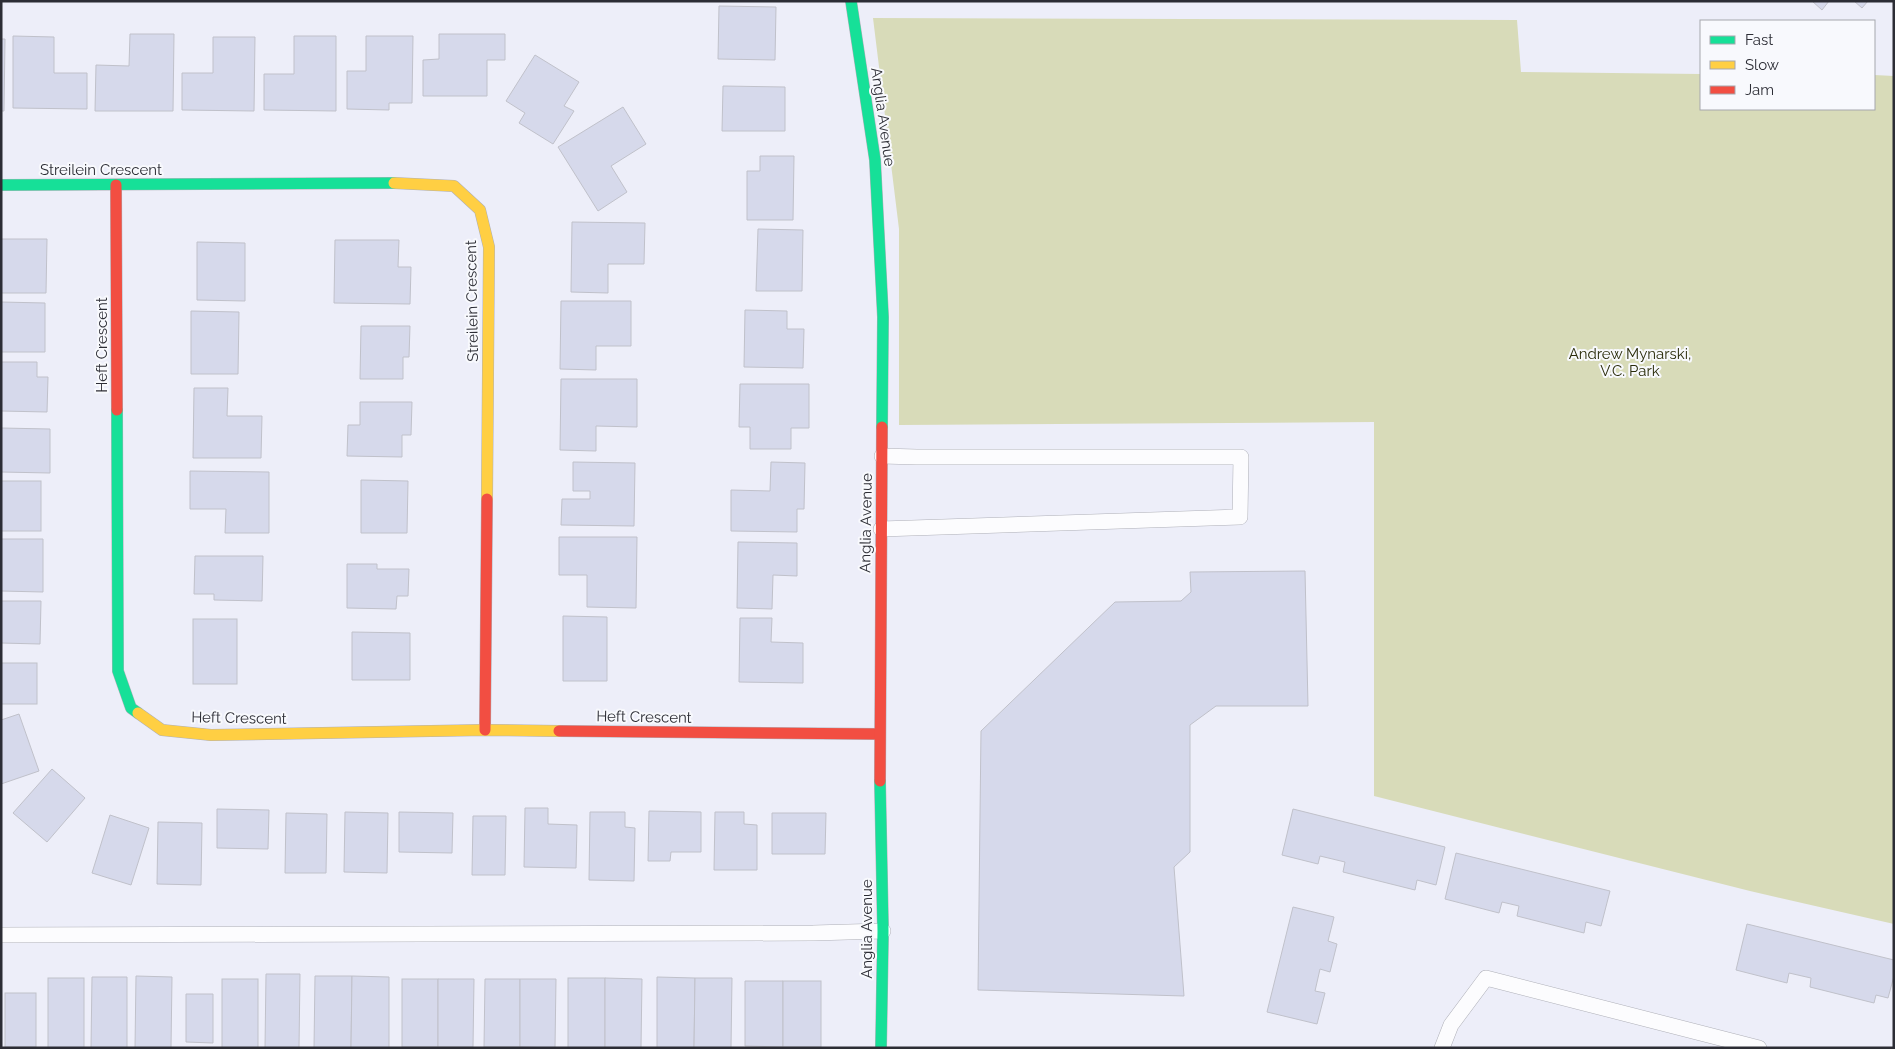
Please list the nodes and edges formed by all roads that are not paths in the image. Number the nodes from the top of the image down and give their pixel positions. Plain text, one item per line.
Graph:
1 (851, 1) edge
2 (1, 185) edge
3 (116, 185) junction
4 (882, 456) junction
5 (881, 529) junction
6 (485, 730) junction
7 (879, 734) junction
8 (883, 931) junction
9 (1, 935) edge
10 (880, 1048) edge
11 (1442, 1048) edge
12 (1759, 1048) edge

1 - 4 street, Anglia Avenue
2 - 3 street, Streilein Crescent
3 - 6 street, Heft Crescent
3 - 6 street, Streilein Crescent
4 - 5 street, Anglia Avenue
4 - 5 lane
5 - 7 street, Anglia Avenue
6 - 7 street, Heft Crescent
7 - 8 street, Anglia Avenue
8 - 9 lane
8 - 10 street, Anglia Avenue
11 - 12 lane

